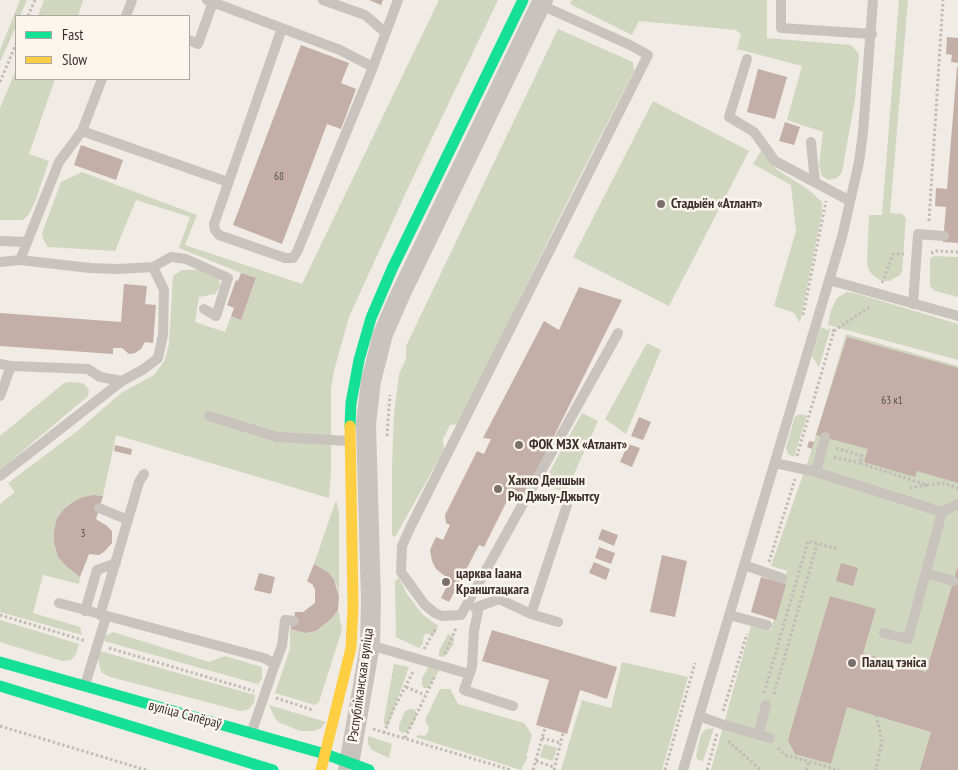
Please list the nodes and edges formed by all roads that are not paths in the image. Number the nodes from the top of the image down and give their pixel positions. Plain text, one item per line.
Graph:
1 (132, 0) edge
2 (323, 0) edge
3 (398, 0) edge
4 (781, 0) edge
5 (874, 0) edge
6 (210, 1) edge
7 (536, 2) edge
8 (126, 15) edge
9 (282, 28) junction
10 (386, 32) junction
11 (872, 34) junction
12 (190, 40) edge
13 (746, 59) dead end
14 (373, 67) junction
15 (102, 80) edge
16 (82, 131) junction
17 (812, 142) dead end
18 (228, 182) junction
19 (815, 182) junction
20 (850, 201) junction
21 (944, 236) dead end
22 (0, 241) edge
23 (27, 242) junction
24 (20, 260) junction
25 (0, 262) edge
26 (153, 267) junction
27 (829, 280) junction
28 (913, 304) junction
29 (204, 309) dead end
30 (958, 316) edge
31 (618, 333) dead end
32 (0, 364) edge
33 (11, 366) junction
34 (122, 382) junction
35 (0, 396) edge
36 (209, 416) dead end
37 (825, 437) dead end
38 (349, 442) junction
39 (775, 463) junction
40 (816, 472) junction
41 (144, 474) dead end
42 (0, 476) edge
43 (958, 504) edge
44 (567, 505) dead end
45 (99, 508) dead end
46 (942, 512) junction
47 (128, 520) junction
48 (744, 565) junction
49 (115, 567) junction
50 (926, 573) junction
51 (782, 578) dead end
52 (953, 581) dead end
53 (59, 603) dead end
54 (362, 604) junction
55 (479, 606) junction
56 (85, 611) junction
57 (531, 614) junction
58 (461, 615) junction
59 (729, 615) junction
60 (103, 616) junction
61 (294, 621) dead end
62 (558, 622) dead end
63 (767, 625) dead end
64 (884, 633) dead end
65 (361, 643) junction
66 (0, 662) edge
67 (275, 664) junction
68 (470, 674) junction
69 (0, 686) edge
70 (84, 688) junction
71 (766, 705) road end
72 (513, 706) dead end
73 (699, 716) junction
74 (251, 734) junction
75 (758, 734) junction
76 (770, 738) road end
77 (325, 754) junction
78 (356, 768) edge
79 (273, 770) edge
80 (321, 770) edge
81 (683, 770) edge

1 - 8 lane
2 - 10 lane
3 - 10 lane
4 - 11 lane
5 - 11 lane
6 - 9 lane
6 - 12 lane
7 - 38 street
7 - 54 street, Рэспубліканская вуліца
7 - 58 lane
9 - 14 lane
9 - 18 lane
10 - 14 lane
11 - 20 lane
13 - 19 lane
14 - 18 lane
15 - 16 lane
16 - 18 lane
16 - 23 lane
17 - 19 lane
19 - 20 lane
20 - 27 lane
21 - 28 lane
22 - 23 lane
23 - 24 lane
24 - 25 lane
24 - 26 lane
26 - 29 lane
26 - 34 lane
27 - 28 lane
27 - 39 lane
28 - 30 lane
31 - 58 lane
32 - 33 lane
33 - 34 lane
33 - 35 lane
34 - 42 lane
36 - 38 lane
37 - 40 lane
38 - 54 street
39 - 40 lane
39 - 48 lane
40 - 46 lane
41 - 47 lane
43 - 46 lane
44 - 57 lane
45 - 47 lane
46 - 50 lane
47 - 49 lane
48 - 51 lane
48 - 59 lane
49 - 56 lane
49 - 60 lane
50 - 52 lane
50 - 64 lane
53 - 56 lane
54 - 65 street, Рэспубліканская вуліца
55 - 57 lane
55 - 58 lane
55 - 68 lane
56 - 60 lane
57 - 62 lane
59 - 63 lane
59 - 73 lane
60 - 67 lane
60 - 70 lane
61 - 67 lane
65 - 68 lane
65 - 77 street, Рэспубліканская вуліца
65 - 78 street, Рэспубліканская вуліца
66 - 70 street, вуліца Сапёраў
67 - 74 lane
68 - 72 lane
69 - 79 street, вуліца Сапёраў
70 - 74 street, вуліца Сапёраў
71 - 75 lane
73 - 75 lane
73 - 81 lane
74 - 77 street, вуліца Сапёраў
75 - 76 lane
77 - 78 street, вуліца Сапёраў
77 - 80 street, Рэспубліканская вуліца

